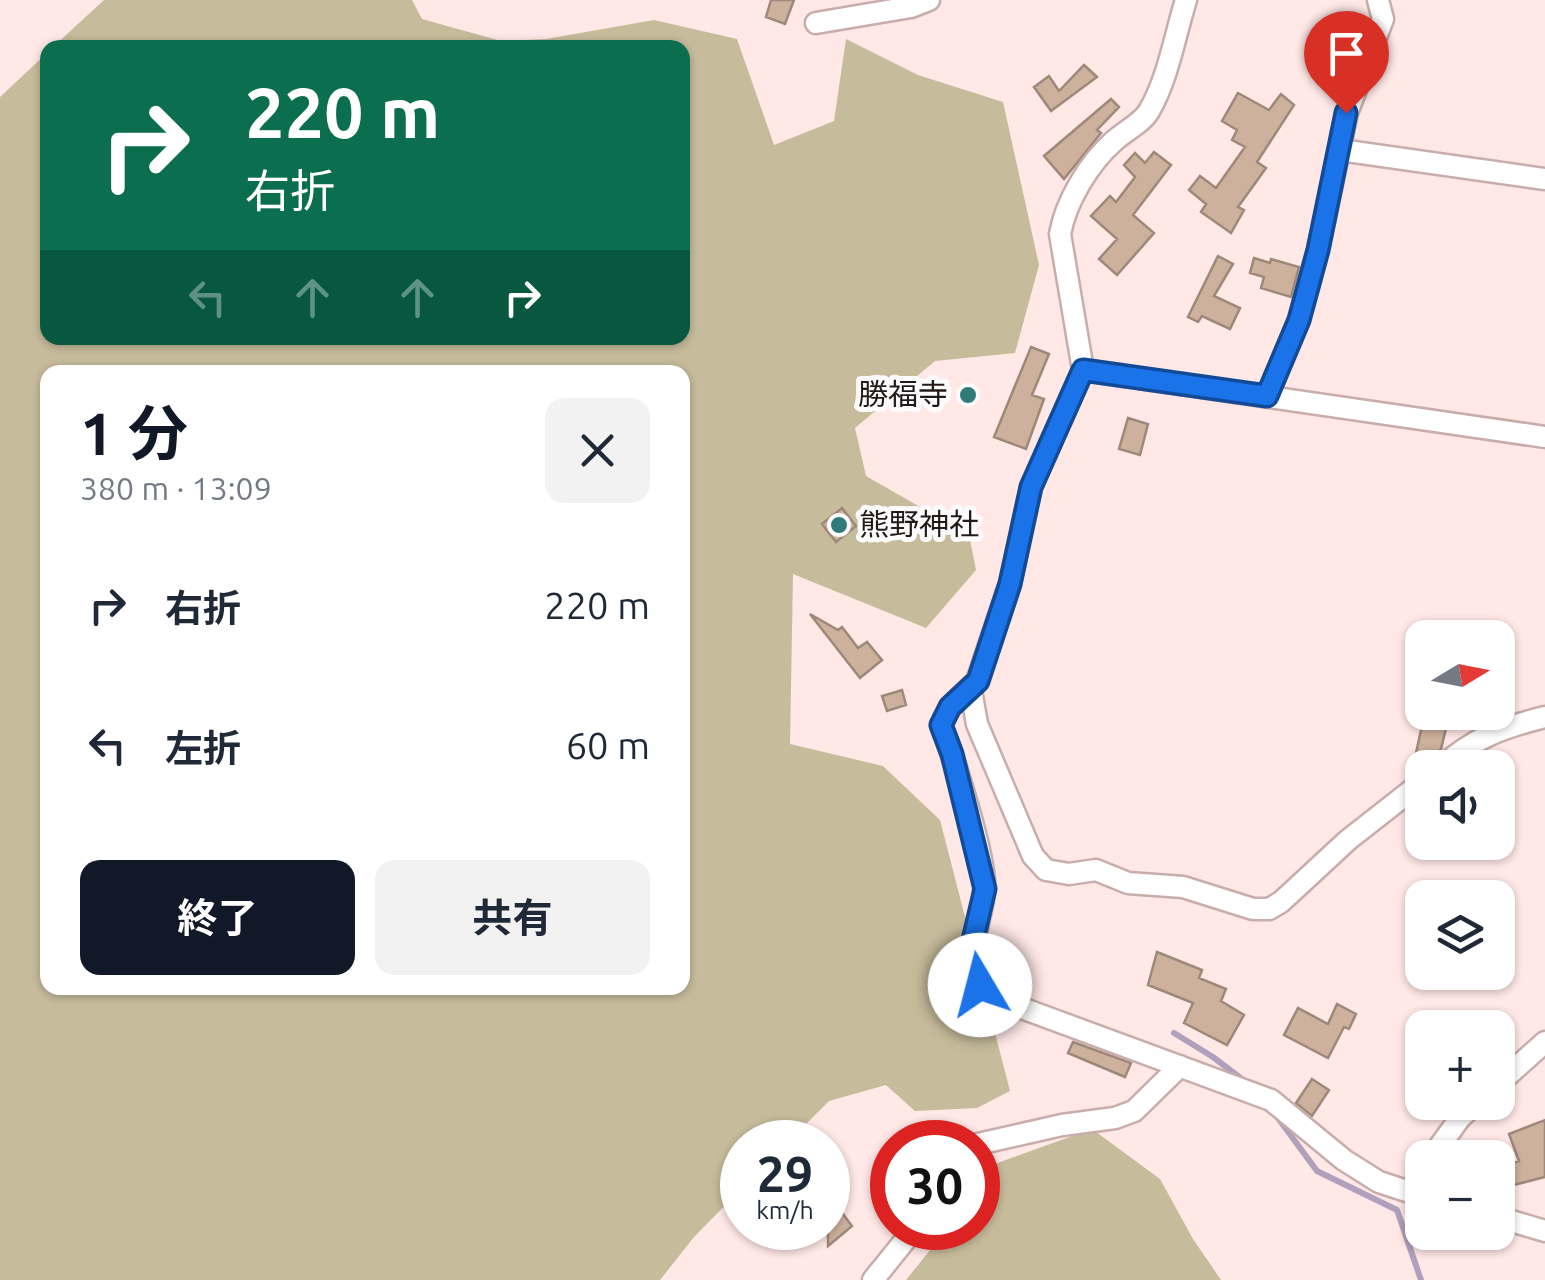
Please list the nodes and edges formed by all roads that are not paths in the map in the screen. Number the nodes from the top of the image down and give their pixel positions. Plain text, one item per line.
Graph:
1 (929, 0) edge
2 (1186, 0) edge
3 (1378, 0) edge
4 (816, 23) dead end
5 (1340, 150) junction
6 (1545, 179) edge
7 (1083, 370) junction
8 (1267, 396) junction
9 (1545, 436) edge
10 (971, 690) junction
11 (1545, 717) edge
12 (1461, 750) edge
13 (1405, 795) edge
14 (1545, 1042) edge
15 (1180, 1066) junction
16 (1515, 1069) edge
17 (1000, 1139) edge
18 (1405, 1186) edge
19 (1515, 1222) edge
20 (1545, 1231) edge
21 (897, 1250) edge
22 (873, 1280) edge

1 - 4 street
2 - 7 street
3 - 5 street
5 - 6 street
5 - 8 street
7 - 8 street
7 - 10 street
8 - 9 street
10 - 13 street
10 - 15 street
11 - 12 street
14 - 16 street
15 - 17 street
15 - 18 street
19 - 20 street
21 - 22 street

